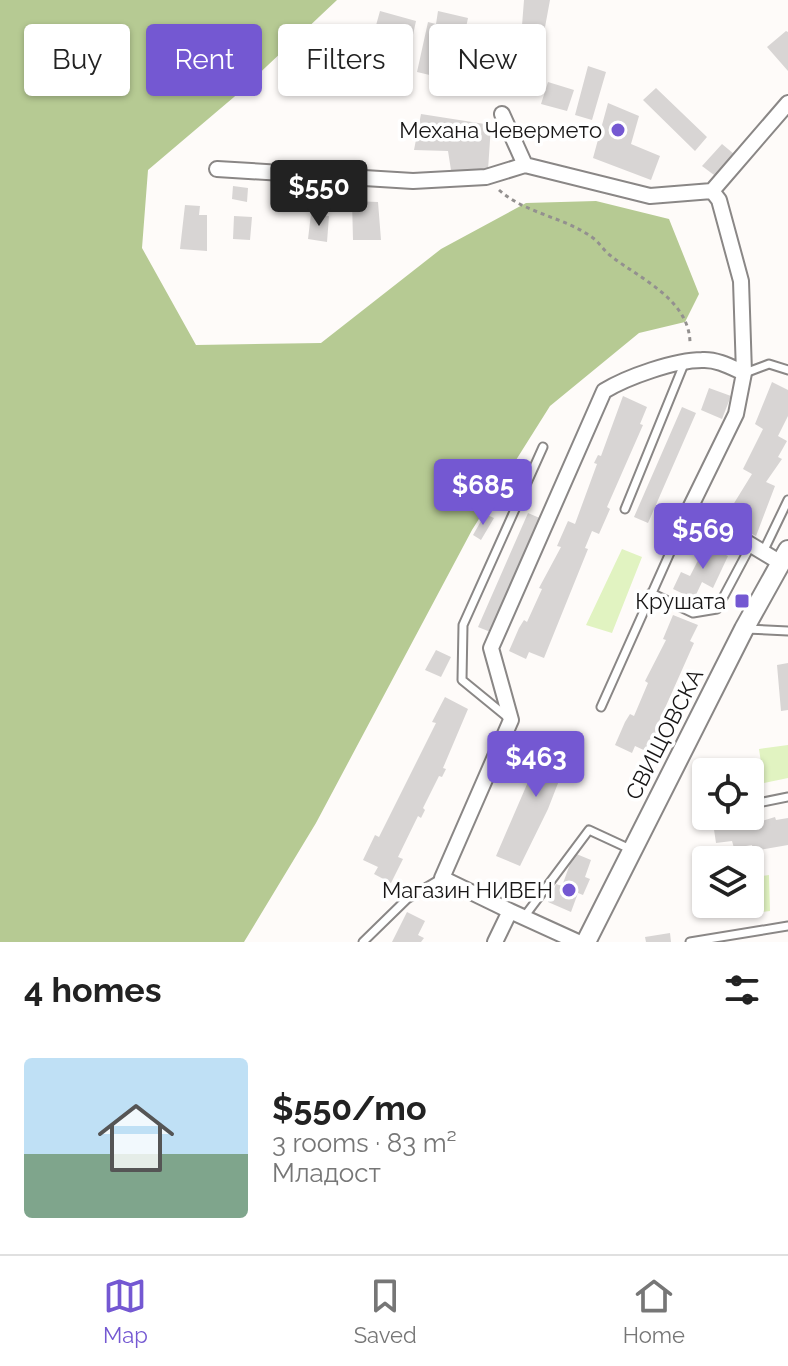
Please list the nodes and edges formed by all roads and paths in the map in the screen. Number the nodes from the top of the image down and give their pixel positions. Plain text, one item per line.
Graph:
1 (788, 103) edge
2 (502, 114) dead end
3 (525, 165) junction
4 (217, 169) dead end
5 (486, 177) junction
6 (712, 191) junction
7 (684, 364) junction
8 (788, 370) edge
9 (744, 373) junction
10 (543, 447) dead end
11 (788, 500) edge
12 (690, 508) junction
13 (625, 509) dead end
14 (756, 550) junction
15 (784, 557) edge
16 (651, 593) junction
17 (744, 629) junction
18 (788, 631) edge
19 (601, 707) dead end
20 (511, 720) junction
21 (788, 797) edge
22 (764, 802) edge
23 (632, 849) junction
24 (442, 878) junction
25 (510, 911) junction
26 (524, 917) junction
27 (788, 926) edge
28 (363, 942) edge
29 (495, 942) edge
30 (578, 942) edge
31 (586, 942) edge
32 (690, 942) edge

1 - 6 street
2 - 3 street
3 - 5 street
3 - 6 street
4 - 5 street
5 - 7 path
6 - 9 street
7 - 9 street
7 - 13 lane
7 - 20 street
8 - 9 lane
9 - 12 street
10 - 20 lane
11 - 14 lane
12 - 14 street
12 - 16 lane
14 - 15 street
14 - 16 lane
15 - 17 street, СВИЩОВСКА
16 - 19 lane
17 - 18 lane
17 - 23 street, СВИЩОВСКА
20 - 24 street
21 - 22 lane
23 - 26 lane
23 - 31 street, СВИЩОВСКА
24 - 25 street
24 - 28 lane
25 - 26 street
25 - 29 street
26 - 30 street
27 - 32 lane

